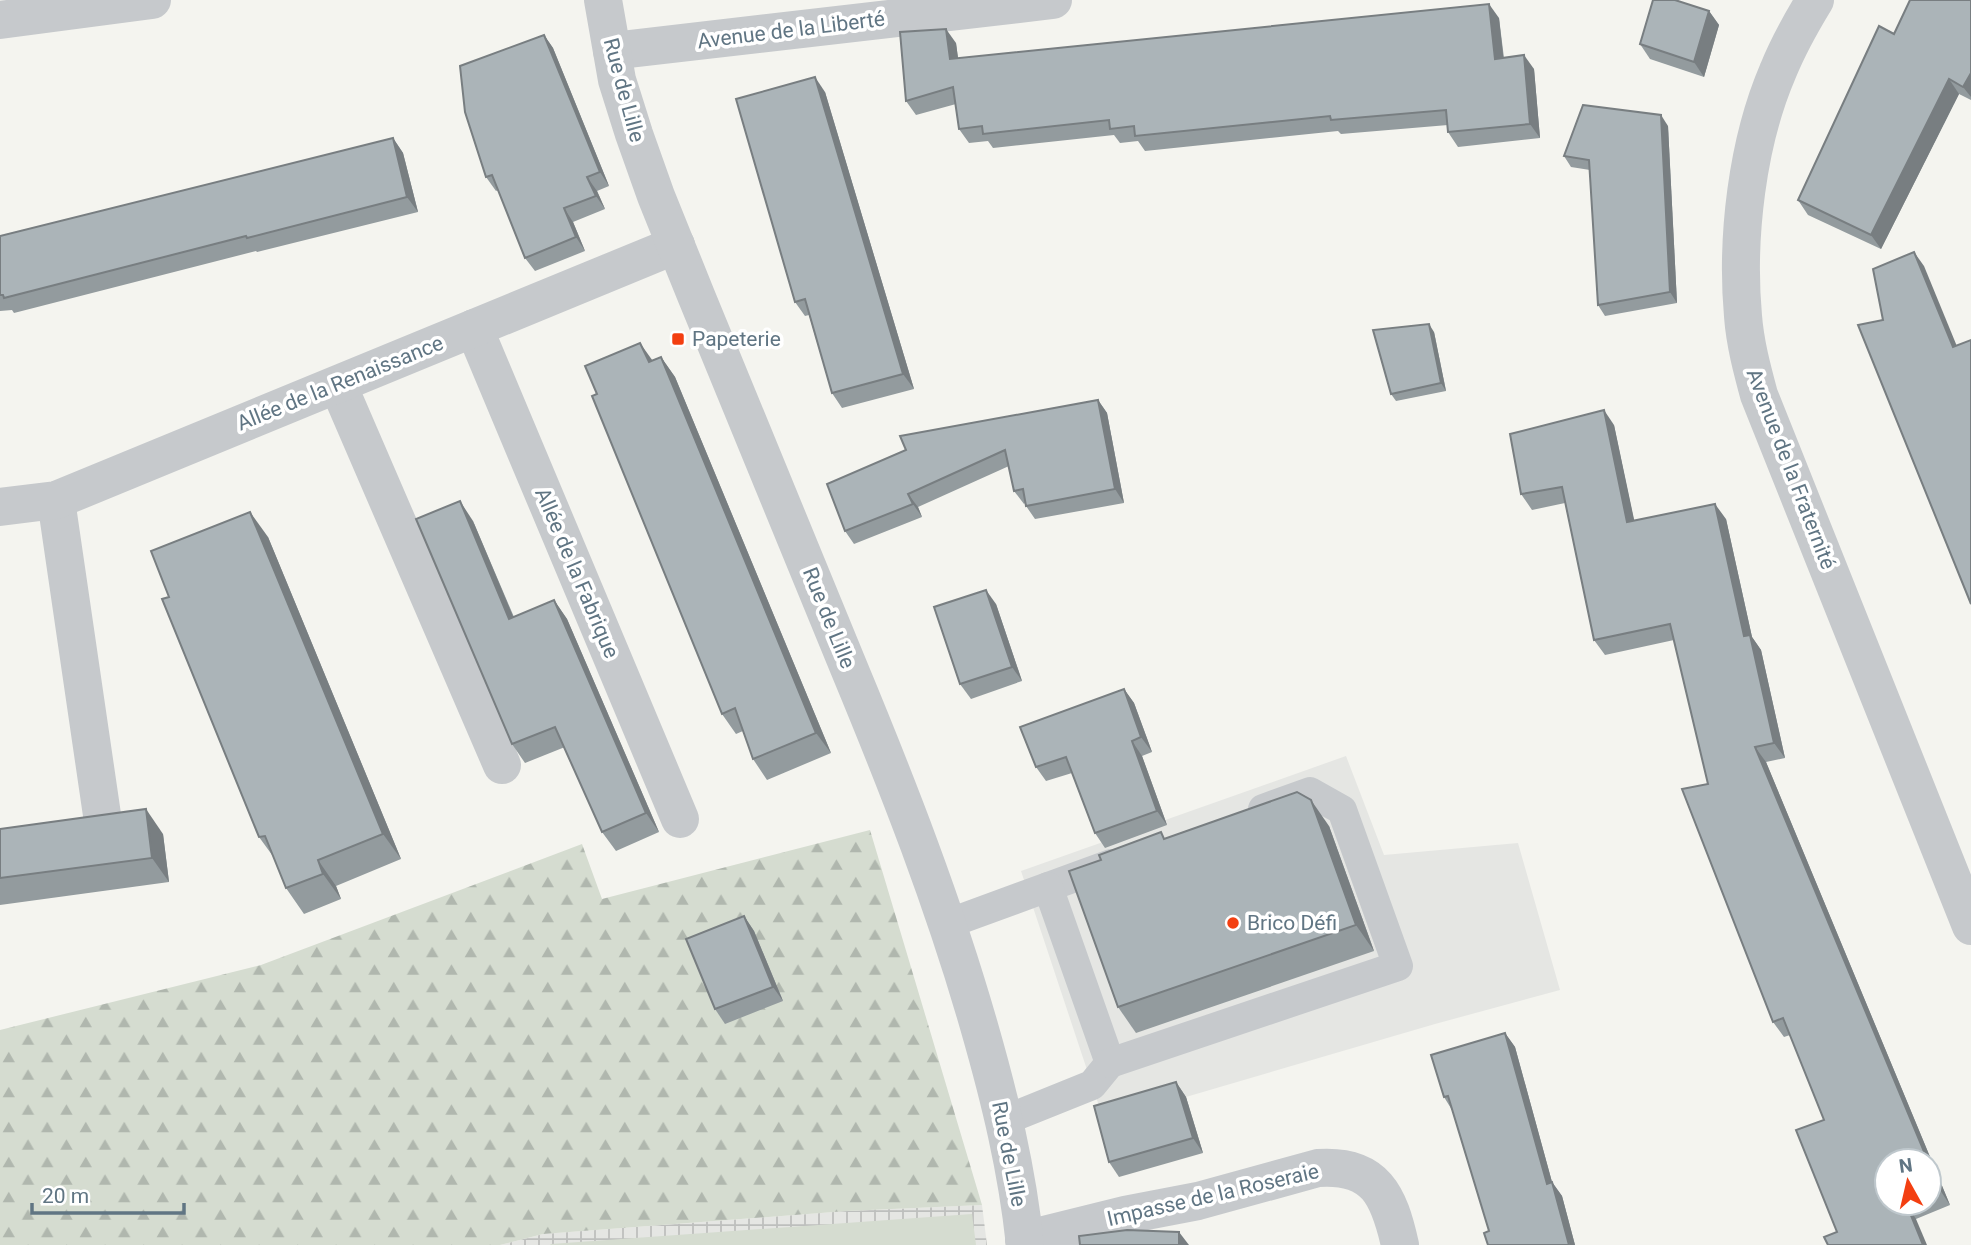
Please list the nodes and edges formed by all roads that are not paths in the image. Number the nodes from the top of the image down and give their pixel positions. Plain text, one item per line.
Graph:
1 (152, 0) edge
2 (603, 0) edge
3 (1053, 0) edge
4 (1815, 0) edge
5 (0, 20) edge
6 (611, 51) junction
7 (676, 245) junction
8 (474, 328) junction
9 (338, 385) junction
10 (56, 500) junction
11 (0, 507) edge
12 (502, 765) dead end
13 (102, 815) edge
14 (680, 819) dead end
15 (1231, 821) edge
16 (1139, 854) edge
17 (1048, 887) junction
18 (947, 924) junction
19 (1971, 926) edge
20 (1110, 1063) junction
21 (1005, 1120) junction
22 (1025, 1243) edge
23 (1400, 1245) edge

1 - 5 street
2 - 6 street, Rue de Lille
3 - 6 street, Avenue de la Liberté
4 - 19 street, Avenue de la Fraternité
6 - 7 street, Rue de Lille
7 - 8 street, Allée de la Renaissance
7 - 18 street, Rue de Lille
8 - 9 street, Allée de la Renaissance
8 - 14 street, Allée de la Fabrique
9 - 10 street, Allée de la Renaissance
9 - 12 street
10 - 11 street, Allée de la Renaissance
10 - 13 street
15 - 20 lane
16 - 17 lane
17 - 18 lane
17 - 20 lane
18 - 21 street, Rue de Lille
20 - 21 lane
21 - 22 street, Rue de Lille
22 - 23 street, Impasse de la Roseraie

